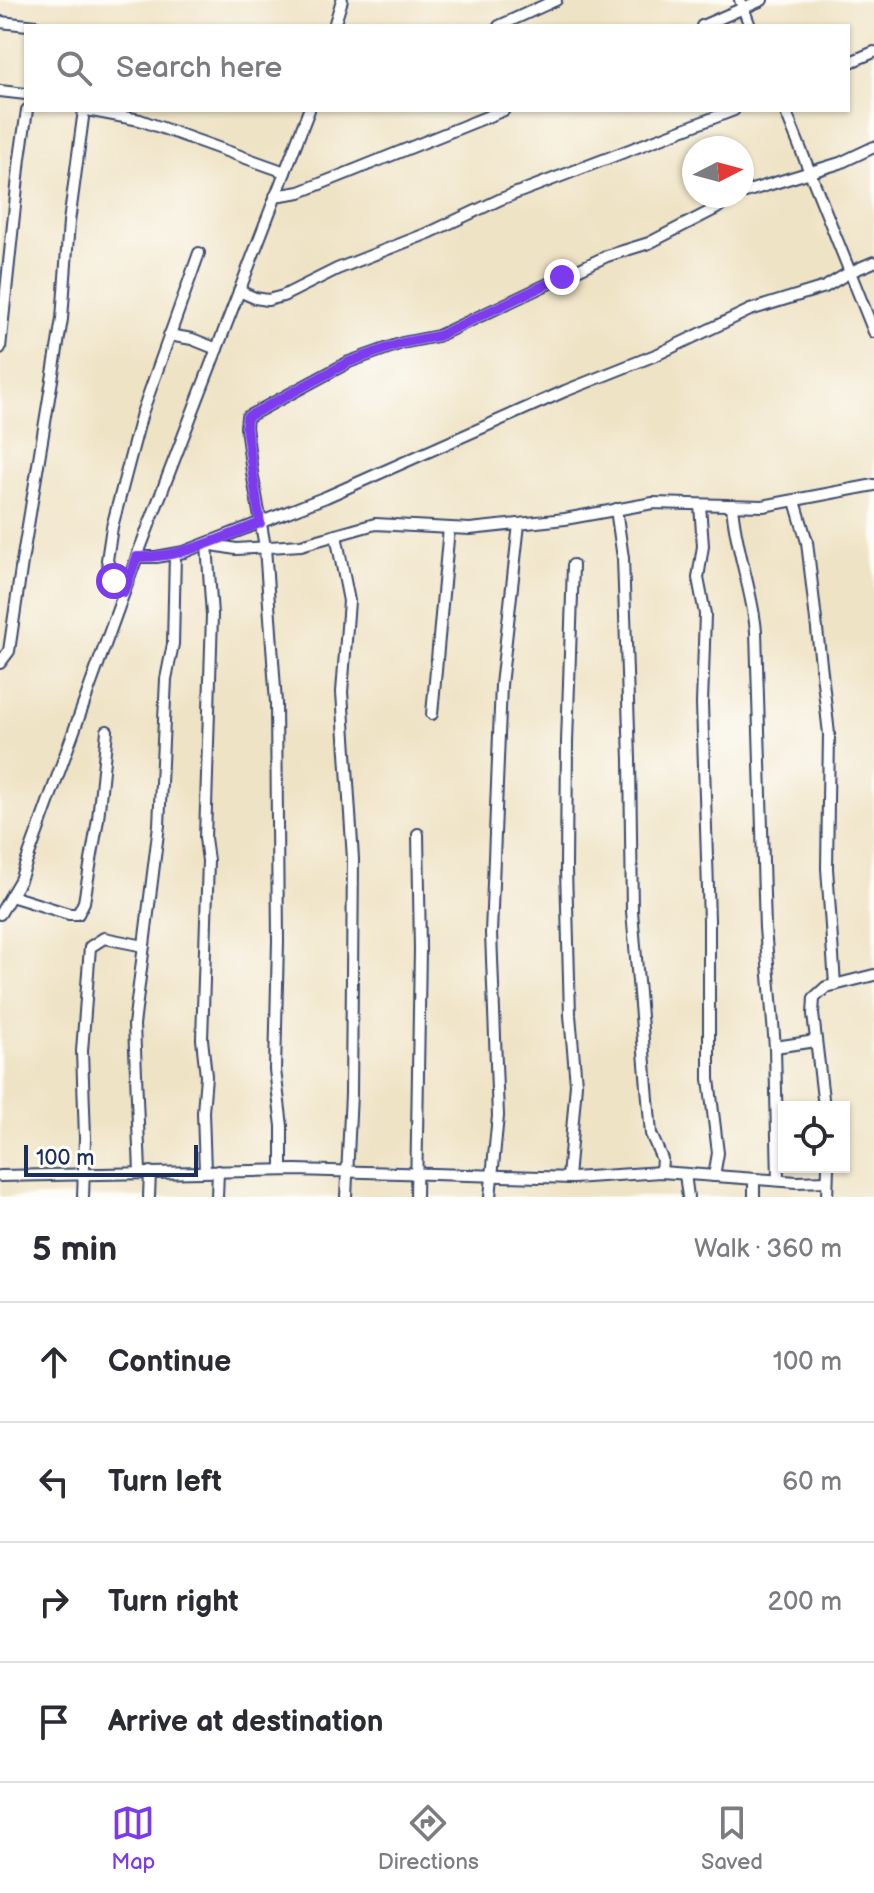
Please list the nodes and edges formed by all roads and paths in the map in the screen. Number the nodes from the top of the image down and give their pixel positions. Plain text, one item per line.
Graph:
1 (342, 0) edge
2 (556, 0) edge
3 (762, 0) edge
4 (741, 4) edge
5 (0, 22) edge
6 (335, 24) edge
7 (503, 24) edge
8 (706, 24) edge
9 (749, 24) edge
10 (24, 25) edge
11 (874, 52) edge
12 (850, 62) edge
13 (0, 91) edge
14 (24, 94) edge
15 (27, 112) edge
16 (86, 112) edge
17 (96, 112) edge
18 (308, 112) edge
19 (499, 112) edge
20 (729, 112) edge
21 (786, 112) edge
22 (874, 147) edge
23 (285, 172) junction
24 (811, 172) junction
25 (754, 189) edge
26 (275, 196) junction
27 (717, 208) edge
28 (199, 253) dead end
29 (874, 262) edge
30 (850, 272) junction
31 (239, 291) junction
32 (874, 332) edge
33 (169, 335) junction
34 (0, 348) edge
35 (217, 349) junction
36 (874, 485) edge
37 (795, 501) junction
38 (700, 505) junction
39 (732, 505) junction
40 (616, 509) junction
41 (260, 523) junction
42 (519, 524) junction
43 (449, 528) junction
44 (336, 535) junction
45 (207, 544) junction
46 (265, 547) junction
47 (175, 554) junction
48 (137, 557) junction
49 (573, 565) dead end
50 (124, 592) junction
51 (0, 663) edge
52 (432, 714) dead end
53 (107, 731) dead end
54 (418, 834) dead end
55 (11, 896) junction
56 (0, 914) edge
57 (144, 946) junction
58 (874, 975) edge
59 (835, 985) junction
60 (816, 1041) junction
61 (775, 1047) junction
62 (823, 1101) edge
63 (282, 1170) junction
64 (205, 1171) junction
65 (218, 1171) junction
66 (145, 1172) junction
67 (347, 1172) junction
68 (661, 1172) junction
69 (828, 1173) edge
70 (83, 1174) junction
71 (685, 1174) junction
72 (416, 1175) junction
73 (0, 1176) edge
74 (714, 1176) junction
75 (490, 1177) junction
76 (568, 1178) junction
77 (754, 1179) junction
78 (778, 1180) junction
79 (827, 1181) junction
80 (83, 1197) edge
81 (149, 1197) edge
82 (217, 1197) edge
83 (346, 1197) edge
84 (416, 1197) edge
85 (490, 1197) edge
86 (688, 1197) edge
87 (754, 1197) edge
88 (827, 1197) edge

1 - 6 street
2 - 7 street
3 - 4 street
4 - 8 street
4 - 9 street
5 - 10 street
11 - 12 street
13 - 14 street
15 - 34 street
16 - 51 street
17 - 23 street
18 - 23 street
19 - 26 street
20 - 31 street
21 - 24 street
22 - 24 street
23 - 26 street
24 - 25 street
24 - 30 street
26 - 31 street
27 - 41 street
28 - 33 street
29 - 30 street
30 - 32 street
30 - 41 street
31 - 35 street
33 - 35 street
33 - 50 street
35 - 48 street
36 - 37 street
37 - 39 street
37 - 59 street
38 - 39 street
38 - 40 street
38 - 74 street
39 - 61 street
40 - 42 street
40 - 68 street
41 - 45 street
41 - 46 street
42 - 43 street
42 - 75 street
43 - 44 street
43 - 52 street
44 - 46 street
44 - 67 street
45 - 46 street
45 - 47 street
45 - 64 street
46 - 63 street
47 - 48 street
47 - 57 street
48 - 50 street
49 - 76 street
50 - 55 street
53 - 55 street
54 - 72 street
55 - 56 street
57 - 66 street
57 - 70 street
58 - 59 street
59 - 60 street
60 - 61 street
60 - 62 street
61 - 78 street
63 - 65 street
63 - 67 street
64 - 65 street
64 - 66 street
65 - 82 street
66 - 70 street
66 - 81 street
67 - 72 street
67 - 83 street
68 - 71 street
68 - 76 street
69 - 79 street
70 - 73 street
70 - 80 street
71 - 74 street
71 - 86 street
72 - 75 street
72 - 84 street
74 - 77 street
75 - 76 street
75 - 85 street
77 - 78 street
77 - 87 street
78 - 79 street
79 - 88 street

